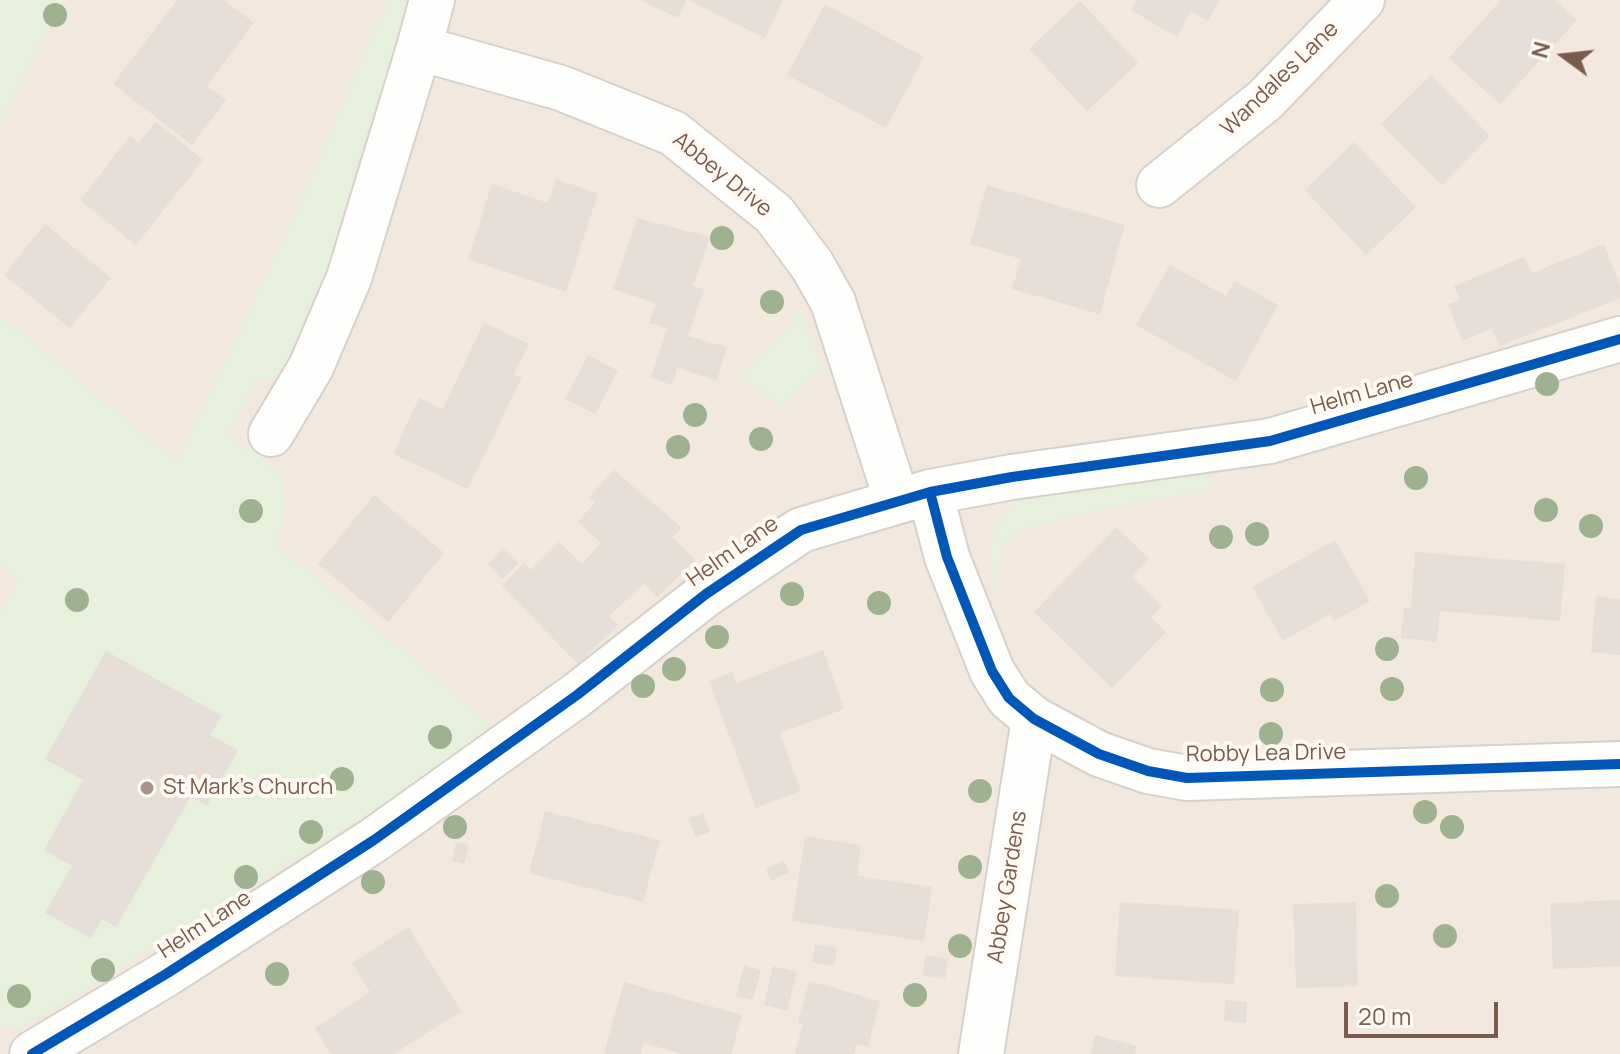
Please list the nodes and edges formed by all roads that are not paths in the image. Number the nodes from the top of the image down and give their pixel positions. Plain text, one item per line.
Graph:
1 (432, 0) edge
2 (1362, 0) edge
3 (419, 48) junction
4 (1159, 185) dead end
5 (1620, 339) edge
6 (271, 434) dead end
7 (914, 497) junction
8 (1034, 719) junction
9 (1620, 764) edge
10 (32, 1054) edge
11 (981, 1054) edge

1 - 3 street
2 - 4 street, Wandales Lane
3 - 6 street
3 - 7 street, Abbey Drive
5 - 7 street, Helm Lane
7 - 8 street, Robby Lea Drive
7 - 10 street, Helm Lane
8 - 9 street, Robby Lea Drive
8 - 11 street, Abbey Gardens

